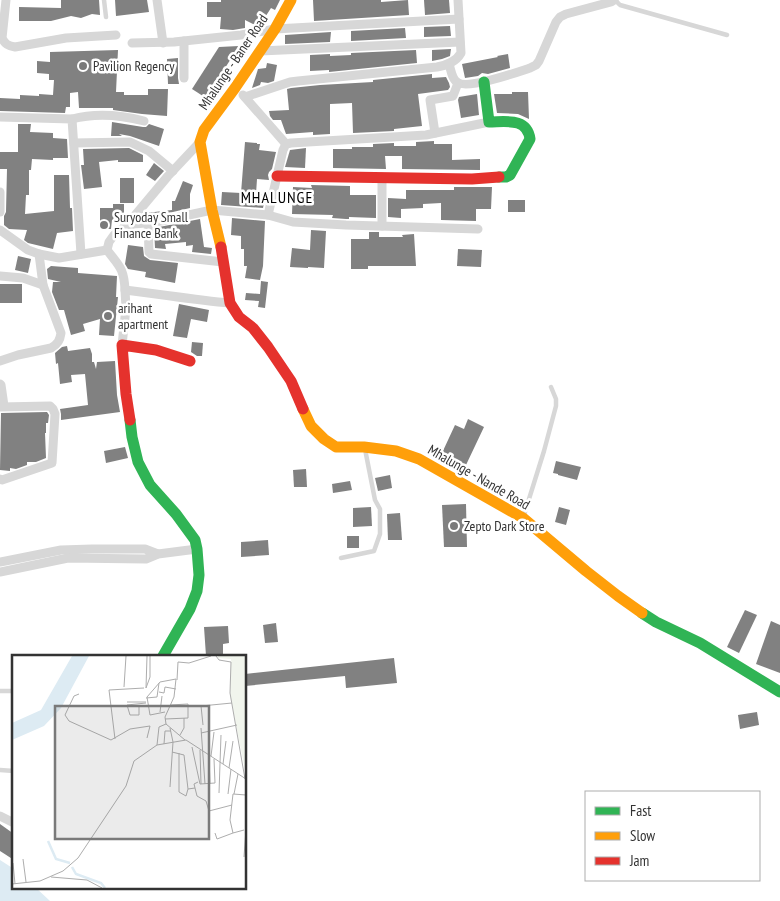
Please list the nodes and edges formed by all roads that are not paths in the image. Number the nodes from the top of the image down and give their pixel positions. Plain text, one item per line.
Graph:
1 (6, 0) edge
2 (104, 0) edge
3 (157, 0) edge
4 (291, 0) edge
5 (458, 0) edge
6 (614, 0) edge
7 (106, 17) dead end
8 (459, 19) junction
9 (274, 29) junction
10 (116, 35) dead end
11 (727, 35) dead end
12 (184, 41) junction
13 (163, 42) junction
14 (460, 42) junction
15 (132, 43) dead end
16 (260, 52) junction
17 (449, 64) junction
18 (184, 78) dead end
19 (484, 82) junction
20 (458, 83) junction
21 (236, 88) junction
22 (245, 97) junction
23 (0, 117) edge
24 (72, 119) junction
25 (144, 121) dead end
26 (489, 122) junction
27 (435, 134) junction
28 (200, 142) junction
29 (74, 144) junction
30 (286, 144) junction
31 (173, 171) junction
32 (277, 176) junction
33 (382, 177) junction
34 (0, 192) edge
35 (212, 210) junction
36 (0, 212) edge
37 (268, 216) junction
38 (148, 223) junction
39 (127, 225) junction
40 (382, 226) junction
41 (478, 229) dead end
42 (0, 230) edge
43 (107, 250) junction
44 (39, 254) junction
45 (81, 254) junction
46 (223, 262) junction
47 (0, 276) edge
48 (43, 285) junction
49 (125, 290) junction
50 (230, 303) junction
51 (122, 345) junction
52 (0, 361) edge
53 (190, 361) dead end
54 (0, 384) edge
55 (551, 387) dead end
56 (2, 406) edge
57 (364, 447) junction
58 (0, 479) edge
59 (523, 518) junction
60 (198, 550) junction
61 (158, 554) junction
62 (341, 558) dead end
63 (0, 562) edge
64 (0, 572) edge
65 (164, 655) edge
66 (780, 692) edge
67 (0, 816) edge
68 (12, 822) edge

1 - 10 street
2 - 7 lane
3 - 13 street
4 - 9 main road, Mhalunge - Baner Road
5 - 8 street
6 - 11 lane
6 - 19 street
8 - 9 street
8 - 14 street
9 - 12 street
9 - 16 main road, Mhalunge - Baner Road
12 - 13 street
12 - 18 street
13 - 15 street
14 - 16 street
14 - 17 street
16 - 21 main road, Mhalunge - Baner Road
17 - 20 street
17 - 22 street
19 - 20 street
19 - 26 main road
20 - 27 street
21 - 22 street
21 - 28 main road, Mhalunge - Baner Road
22 - 30 street
23 - 24 street
24 - 25 street
24 - 29 street
26 - 27 street
26 - 33 main road
27 - 30 street
28 - 31 street
28 - 35 main road, Mhalunge - Nande Road
29 - 31 street
29 - 45 street
30 - 32 street
31 - 39 street
32 - 33 main road
32 - 37 street
33 - 40 street
34 - 36 street
35 - 37 street
35 - 38 street
35 - 46 main road, Mhalunge - Nande Road
37 - 40 street
38 - 39 street
38 - 46 street
39 - 43 street
40 - 41 street
42 - 44 street
43 - 45 street
43 - 49 street
44 - 45 street
44 - 48 street
46 - 50 main road, Mhalunge - Nande Road
47 - 48 street
48 - 52 street
49 - 50 street
49 - 51 street
50 - 57 main road, Mhalunge - Nande Road
51 - 53 main road
51 - 60 main road
54 - 56 street
55 - 59 lane
56 - 58 street
57 - 59 main road, Mhalunge - Nande Road
57 - 62 lane
59 - 66 main road, Mhalunge - Nande Road
60 - 61 street
60 - 65 main road
61 - 63 street
61 - 64 street
67 - 68 street

